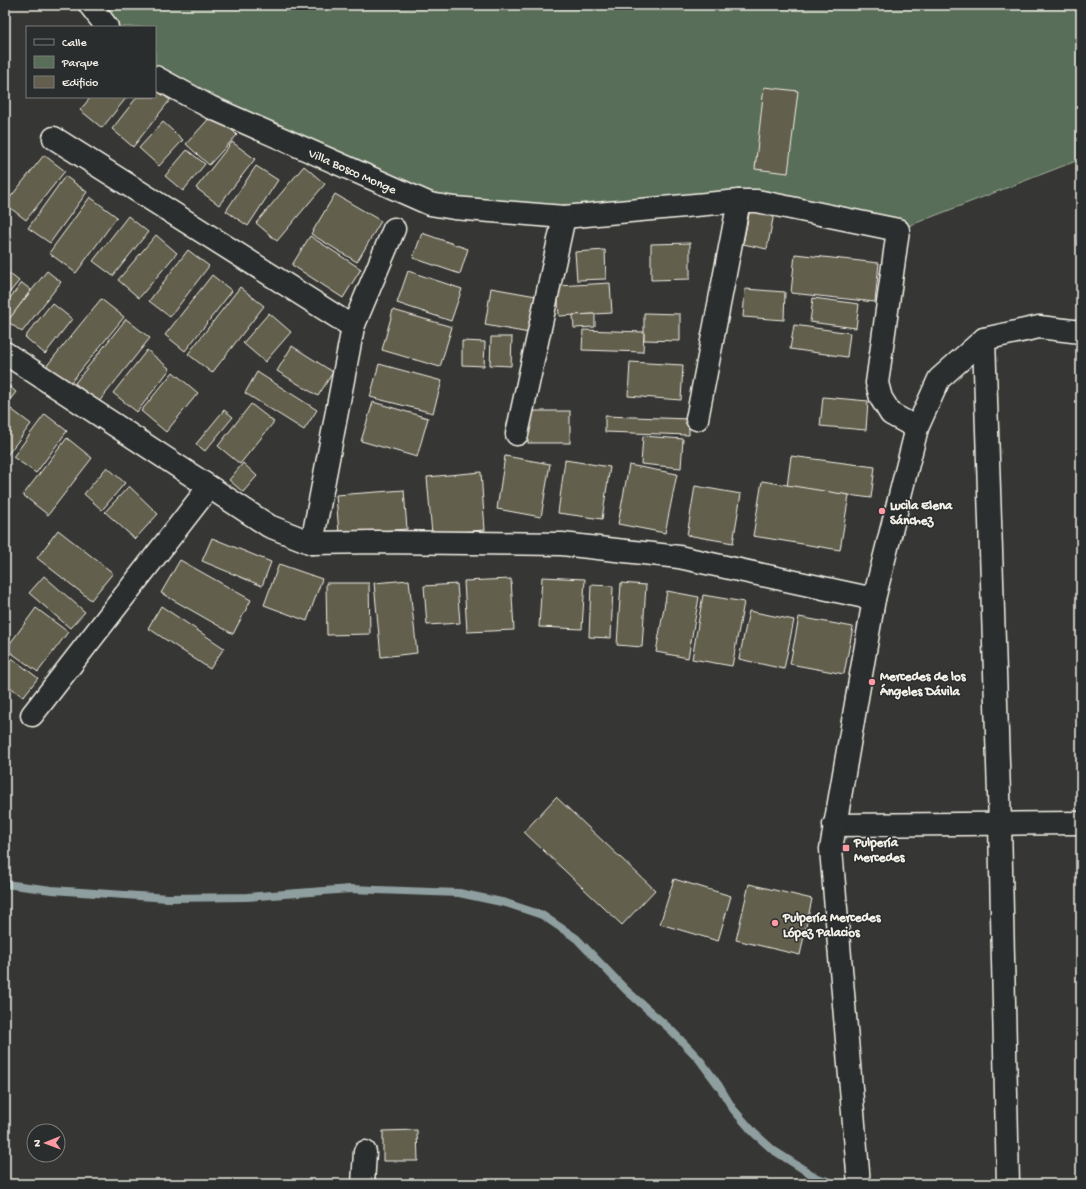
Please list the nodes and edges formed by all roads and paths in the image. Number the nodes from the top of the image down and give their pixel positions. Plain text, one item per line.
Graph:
1 (90, 5) edge
2 (106, 26) edge
3 (156, 78) edge
4 (54, 138) dead end
5 (739, 201) junction
6 (564, 217) junction
7 (394, 229) dead end
8 (353, 327) junction
9 (1081, 332) edge
10 (984, 339) junction
11 (5, 353) edge
12 (698, 419) dead end
13 (917, 428) junction
14 (516, 434) dead end
15 (209, 487) junction
16 (312, 543) junction
17 (874, 599) junction
18 (32, 715) dead end
19 (1081, 823) edge
20 (1000, 824) junction
21 (834, 825) junction
22 (365, 1152) dead end
23 (363, 1184) edge
24 (859, 1184) edge
25 (1008, 1184) edge

1 - 2 street
3 - 6 street, Villa Bosco Monge
4 - 8 street
5 - 6 street, Villa Bosco Monge
5 - 12 street
5 - 13 street, Villa Bosco Monge
6 - 14 street
7 - 8 street
8 - 16 street
9 - 10 street
10 - 13 street
10 - 20 street
11 - 15 street
13 - 17 street
15 - 16 street
15 - 18 street
16 - 17 street
17 - 21 street
19 - 20 street
20 - 21 street
20 - 25 street
21 - 24 street
22 - 23 street

